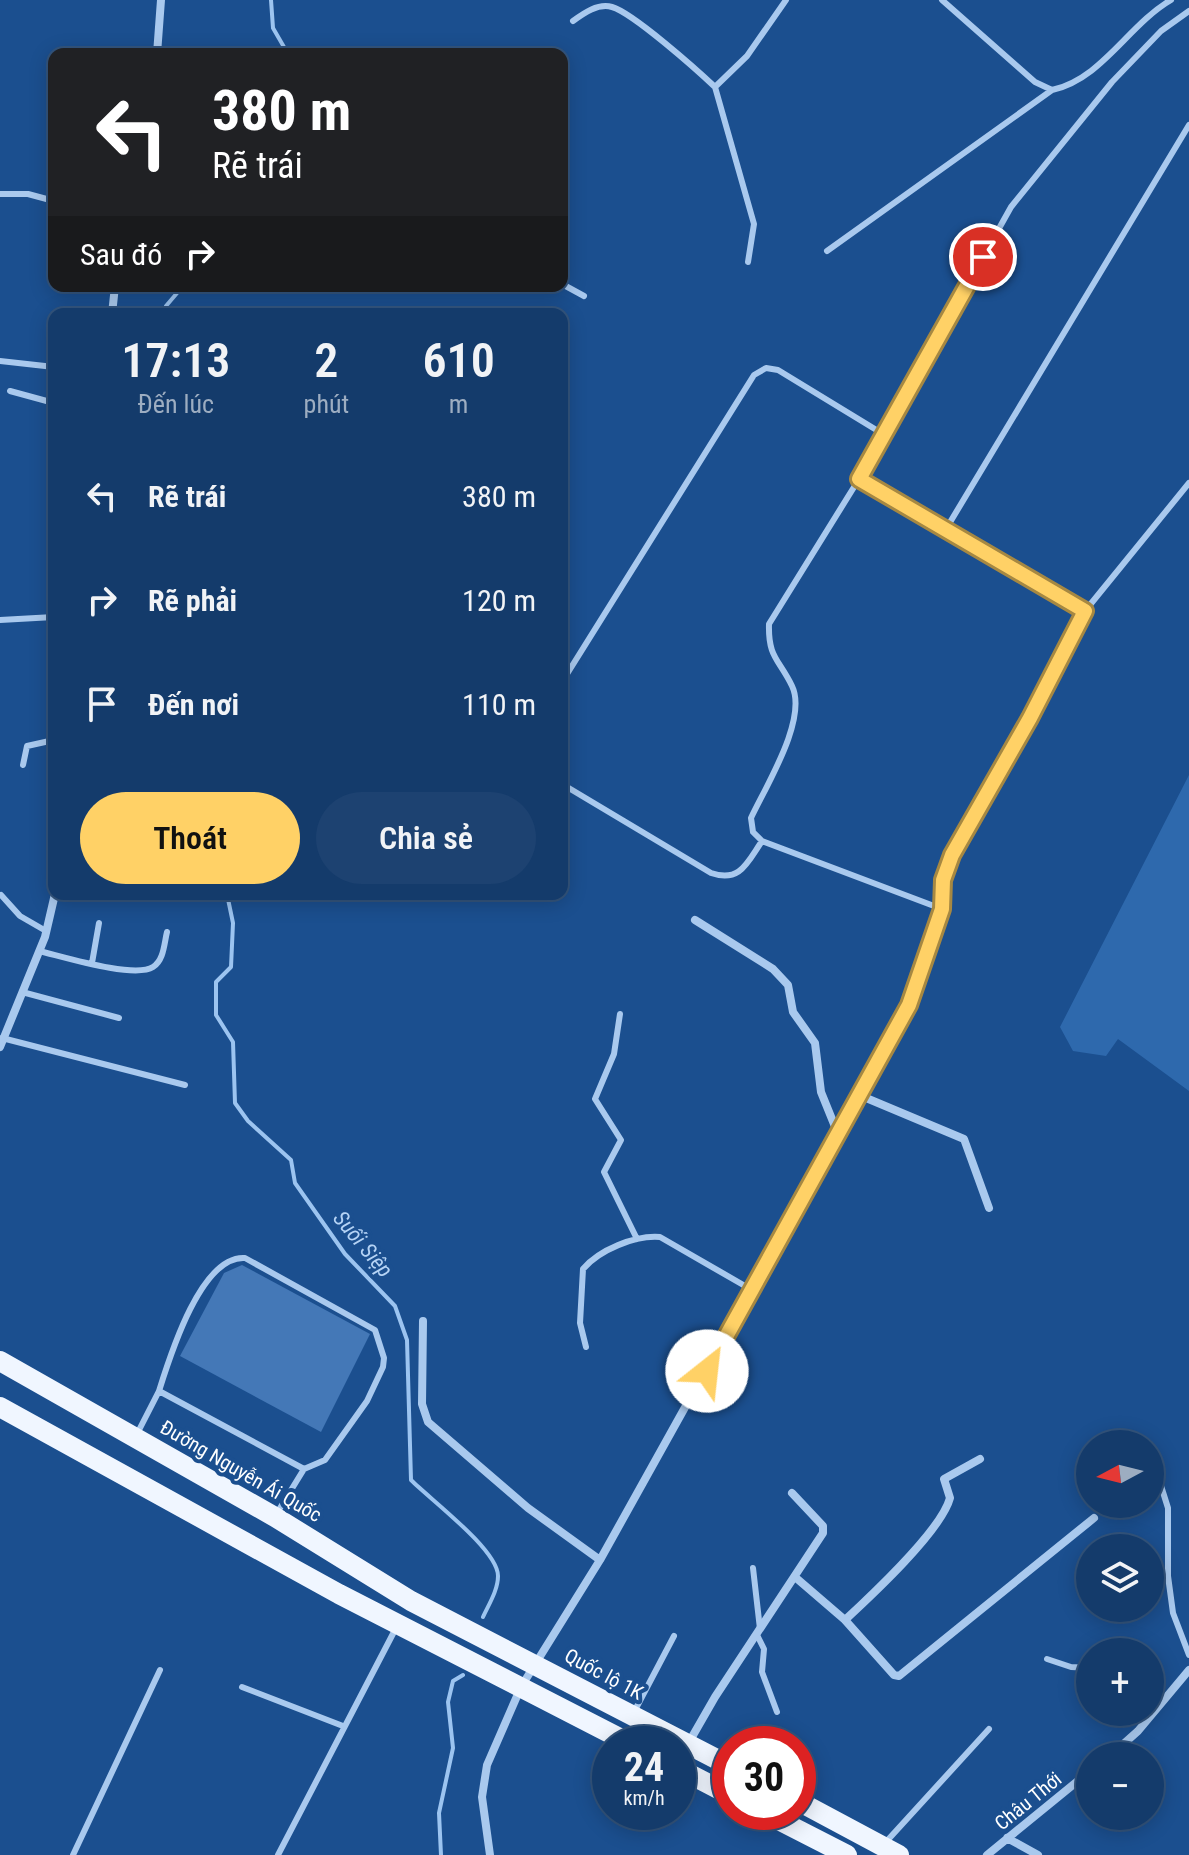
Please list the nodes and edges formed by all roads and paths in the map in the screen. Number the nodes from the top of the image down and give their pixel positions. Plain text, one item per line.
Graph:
1 (161, 0) edge
2 (786, 0) edge
3 (942, 0) edge
4 (1171, 0) edge
5 (1189, 11) edge
6 (573, 21) dead end
7 (157, 48) edge
8 (715, 87) junction
9 (1052, 90) junction
10 (1189, 125) edge
11 (0, 194) edge
12 (48, 199) edge
13 (827, 251) dead end
14 (748, 262) dead end
15 (568, 287) edge
16 (584, 296) dead end
17 (0, 361) edge
18 (48, 366) edge
19 (10, 391) dead end
20 (48, 401) edge
21 (883, 434) junction
22 (859, 479) junction
23 (1189, 483) edge
24 (946, 529) junction
25 (1085, 611) junction
26 (48, 617) edge
27 (0, 620) edge
28 (568, 672) edge
29 (48, 741) edge
30 (23, 765) dead end
31 (568, 788) edge
32 (762, 841) junction
33 (942, 894) joint
34 (1, 895) edge
35 (54, 900) edge
36 (942, 909) junction
37 (695, 920) dead end
38 (99, 923) dead end
39 (46, 931) junction
40 (167, 932) dead end
41 (39, 951) junction
42 (92, 963) junction
43 (22, 992) junction
44 (620, 1014) dead end
45 (119, 1018) dead end
46 (1, 1041) edge
47 (185, 1085) dead end
48 (859, 1095) junction
49 (838, 1134) junction
50 (989, 1208) dead end
51 (637, 1239) junction
52 (752, 1290) junction
53 (423, 1321) dead end
54 (586, 1347) dead end
55 (0, 1361) edge
56 (159, 1391) junction
57 (0, 1407) edge
58 (135, 1438) junction
59 (980, 1459) dead end
60 (304, 1469) junction
61 (792, 1493) dead end
62 (1164, 1495) edge
63 (275, 1517) junction
64 (1094, 1518) dead end
65 (600, 1560) junction
66 (753, 1568) dead end
67 (795, 1577) junction
68 (845, 1620) junction
69 (399, 1623) junction
70 (457, 1624) joint
71 (758, 1632) junction
72 (674, 1636) dead end
73 (1189, 1655) edge
74 (1047, 1659) dead end
75 (534, 1664) junction
76 (1076, 1667) edge
77 (160, 1670) dead end
78 (1189, 1670) edge
79 (242, 1687) dead end
80 (521, 1687) junction
81 (1164, 1701) edge
82 (777, 1712) dead end
83 (633, 1716) junction
84 (343, 1726) junction
85 (596, 1726) edge
86 (653, 1726) edge
87 (1139, 1726) edge
88 (989, 1729) dead end
89 (696, 1731) edge
90 (1124, 1742) edge
91 (1076, 1782) edge
92 (816, 1811) edge
93 (798, 1830) edge
94 (1007, 1838) junction
95 (890, 1850) edge
96 (73, 1855) edge
97 (278, 1855) edge
98 (490, 1855) edge
99 (847, 1855) edge
100 (987, 1855) edge
101 (1038, 1855) edge

1 - 7 street
2 - 8 lane
3 - 9 lane
4 - 9 lane
5 - 21 lane
6 - 8 lane
8 - 14 lane
9 - 13 lane
10 - 24 lane
11 - 12 lane
15 - 16 lane
17 - 18 lane
19 - 20 lane
21 - 22 lane
21 - 28 lane
22 - 24 lane
22 - 32 lane
23 - 25 lane
24 - 25 lane
25 - 33 lane
26 - 27 lane
29 - 30 lane
31 - 32 lane
32 - 36 lane
33 - 36 street
34 - 39 lane
35 - 39 street
36 - 48 street
37 - 49 street
38 - 42 lane
39 - 41 street
40 - 42 lane
41 - 42 lane
41 - 43 street
43 - 45 lane
43 - 46 street
44 - 51 lane
46 - 47 lane
48 - 49 street
48 - 50 street
49 - 52 street
51 - 52 lane
51 - 54 lane
52 - 65 street
53 - 65 street
55 - 58 main road, Đường Nguyễn Ái Quốc
56 - 58 lane
56 - 60 lane
56 - 60 lane
57 - 69 main road
58 - 63 main road, Đường Nguyễn Ái Quốc
59 - 68 street
60 - 63 lane
61 - 67 street
62 - 73 lane
63 - 70 main road, Đường Nguyễn Ái Quốc
64 - 68 street
65 - 75 street
66 - 71 lane
67 - 68 street
67 - 71 street
69 - 80 main road
69 - 84 lane
70 - 75 main road, Quốc lộ 1K
71 - 82 lane
71 - 89 street
72 - 83 lane
74 - 76 lane
75 - 80 street
75 - 83 main road, Quốc lộ 1K
77 - 96 lane
78 - 81 street
79 - 84 lane
80 - 85 main road
80 - 98 street
83 - 86 main road, Quốc lộ 1K
84 - 97 lane
87 - 90 street
88 - 95 lane
91 - 94 street, Châu Thới
92 - 95 main road
93 - 99 main road
94 - 100 street, Châu Thới
94 - 101 street

